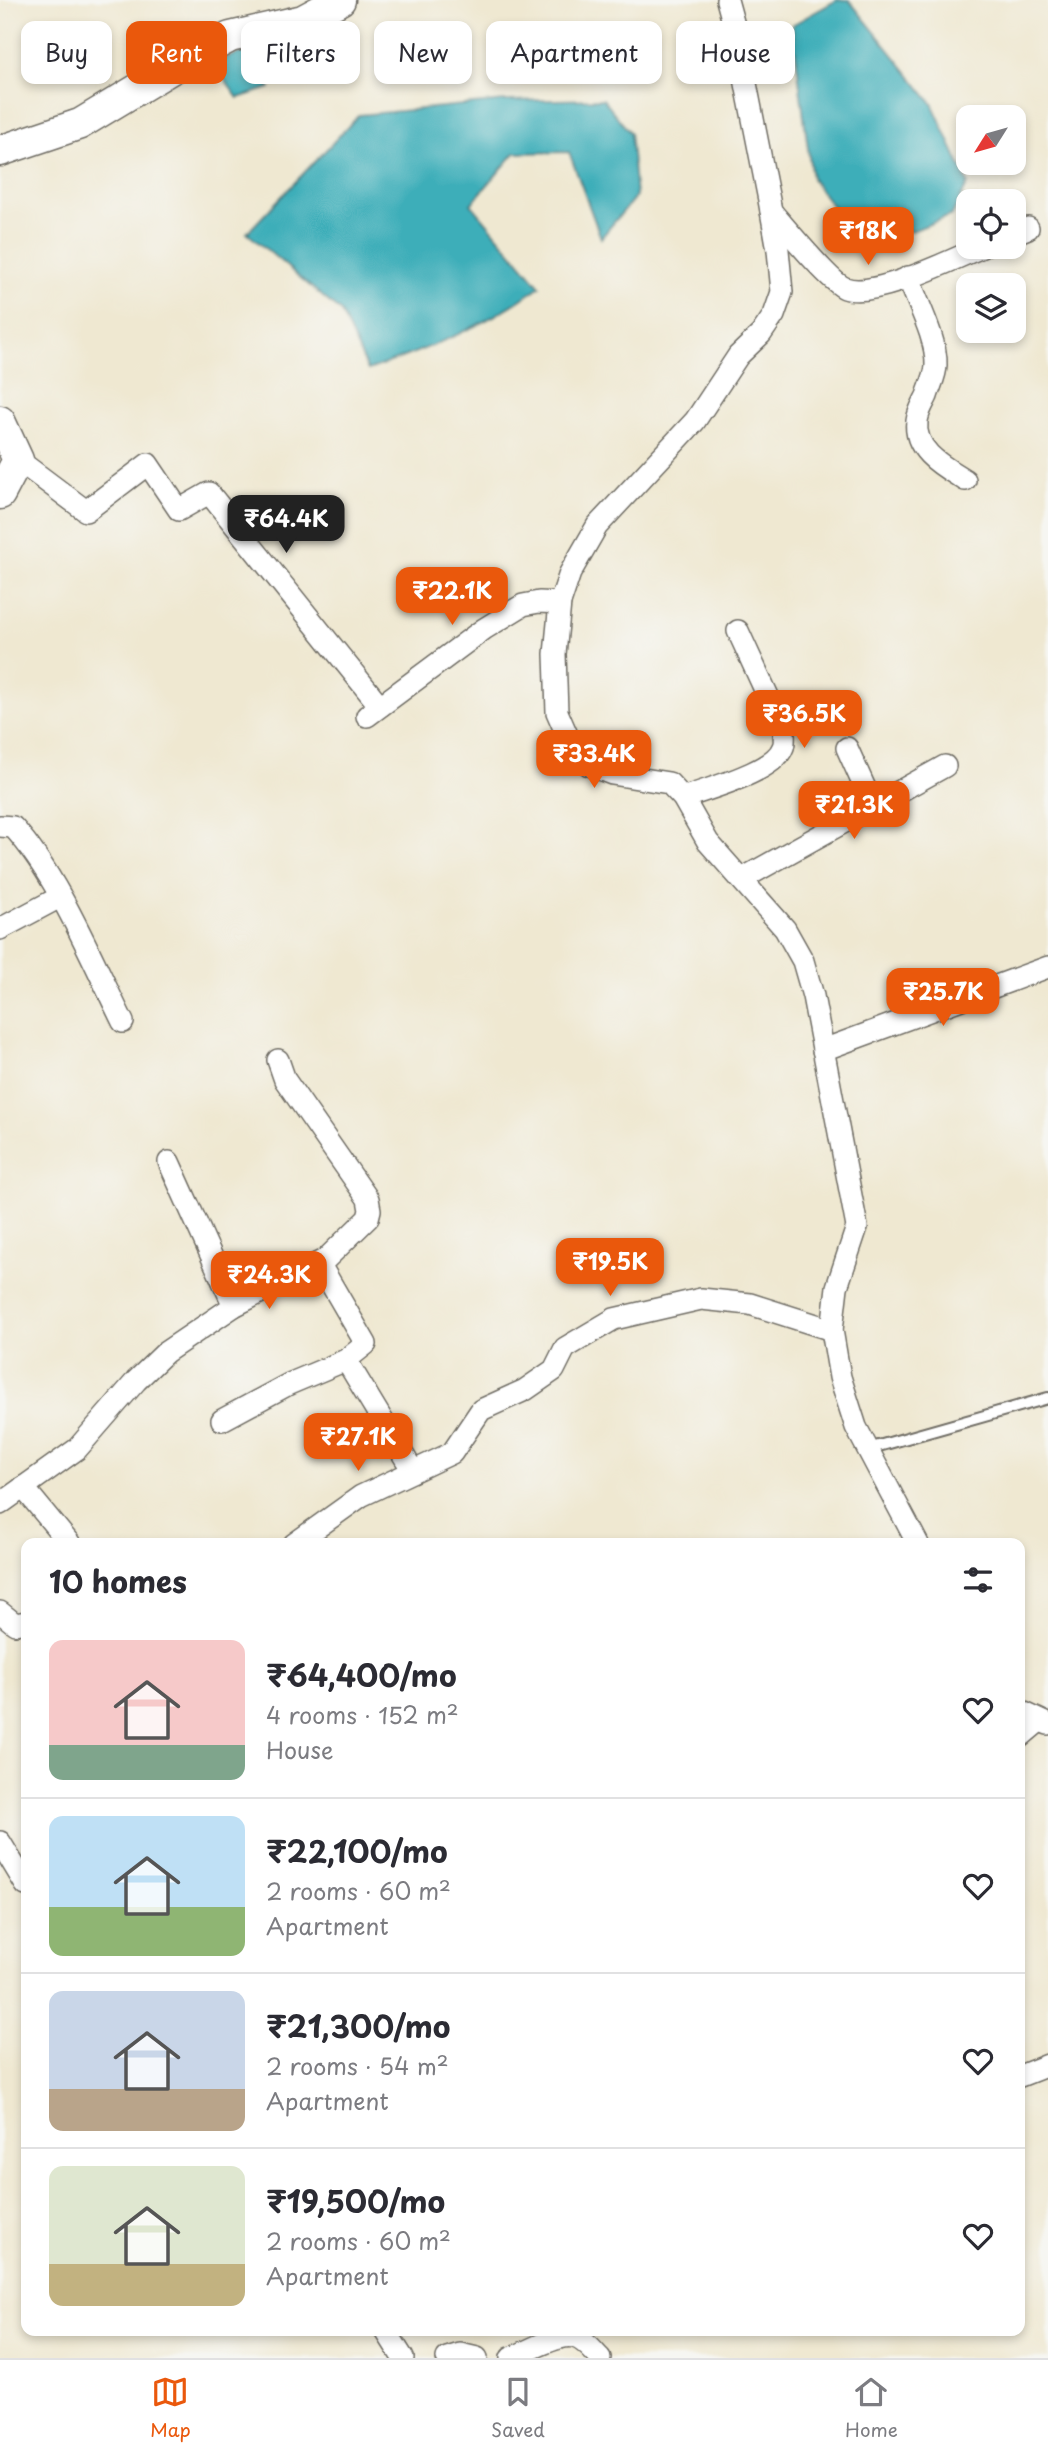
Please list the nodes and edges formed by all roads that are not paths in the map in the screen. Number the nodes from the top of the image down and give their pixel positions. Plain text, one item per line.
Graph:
1 (340, 0) edge
2 (727, 0) edge
3 (0, 151) edge
4 (771, 211) junction
5 (956, 258) edge
6 (908, 277) junction
7 (0, 421) edge
8 (18, 460) junction
9 (965, 480) dead end
10 (0, 494) edge
11 (560, 603) junction
12 (738, 631) dead end
13 (847, 748) dead end
14 (945, 766) dead end
15 (683, 798) junction
16 (873, 806) junction
17 (0, 826) edge
18 (742, 879) junction
19 (60, 897) junction
20 (0, 929) edge
21 (1048, 967) edge
22 (123, 1022) dead end
23 (823, 1050) junction
24 (278, 1060) dead end
25 (169, 1162) dead end
26 (319, 1263) junction
27 (234, 1306) junction
28 (831, 1330) junction
29 (346, 1360) junction
30 (1048, 1398) edge
31 (222, 1420) dead end
32 (868, 1449) junction
33 (413, 1471) junction
34 (23, 1487) junction
35 (0, 1504) edge
36 (65, 1538) edge
37 (302, 1538) edge
38 (915, 1538) edge
39 (0, 1612) edge
40 (21, 1623) edge
41 (0, 1842) edge
42 (21, 1877) edge
43 (1048, 2065) edge
44 (1025, 2074) edge
45 (389, 2336) edge
46 (579, 2336) edge
47 (403, 2358) edge
48 (447, 2358) edge
49 (477, 2358) edge
50 (511, 2358) edge
51 (600, 2358) edge

1 - 3 main road
2 - 4 street
4 - 6 street
4 - 11 street
5 - 6 street
6 - 9 street
7 - 8 main road
8 - 10 main road
8 - 11 street
11 - 15 street
12 - 15 street
13 - 16 street
14 - 16 street
15 - 18 street
16 - 18 street
17 - 19 street
18 - 23 street
19 - 20 street
19 - 22 street
21 - 23 street
23 - 28 street
24 - 26 street
25 - 27 street
26 - 27 street
26 - 29 street
27 - 34 street
28 - 32 street
28 - 33 street
29 - 31 street
29 - 33 street
30 - 32 lane
32 - 38 street
33 - 37 street
34 - 35 street
34 - 36 street
39 - 40 street
41 - 42 street
43 - 44 street
45 - 47 street
46 - 50 street
46 - 51 street
48 - 49 street

